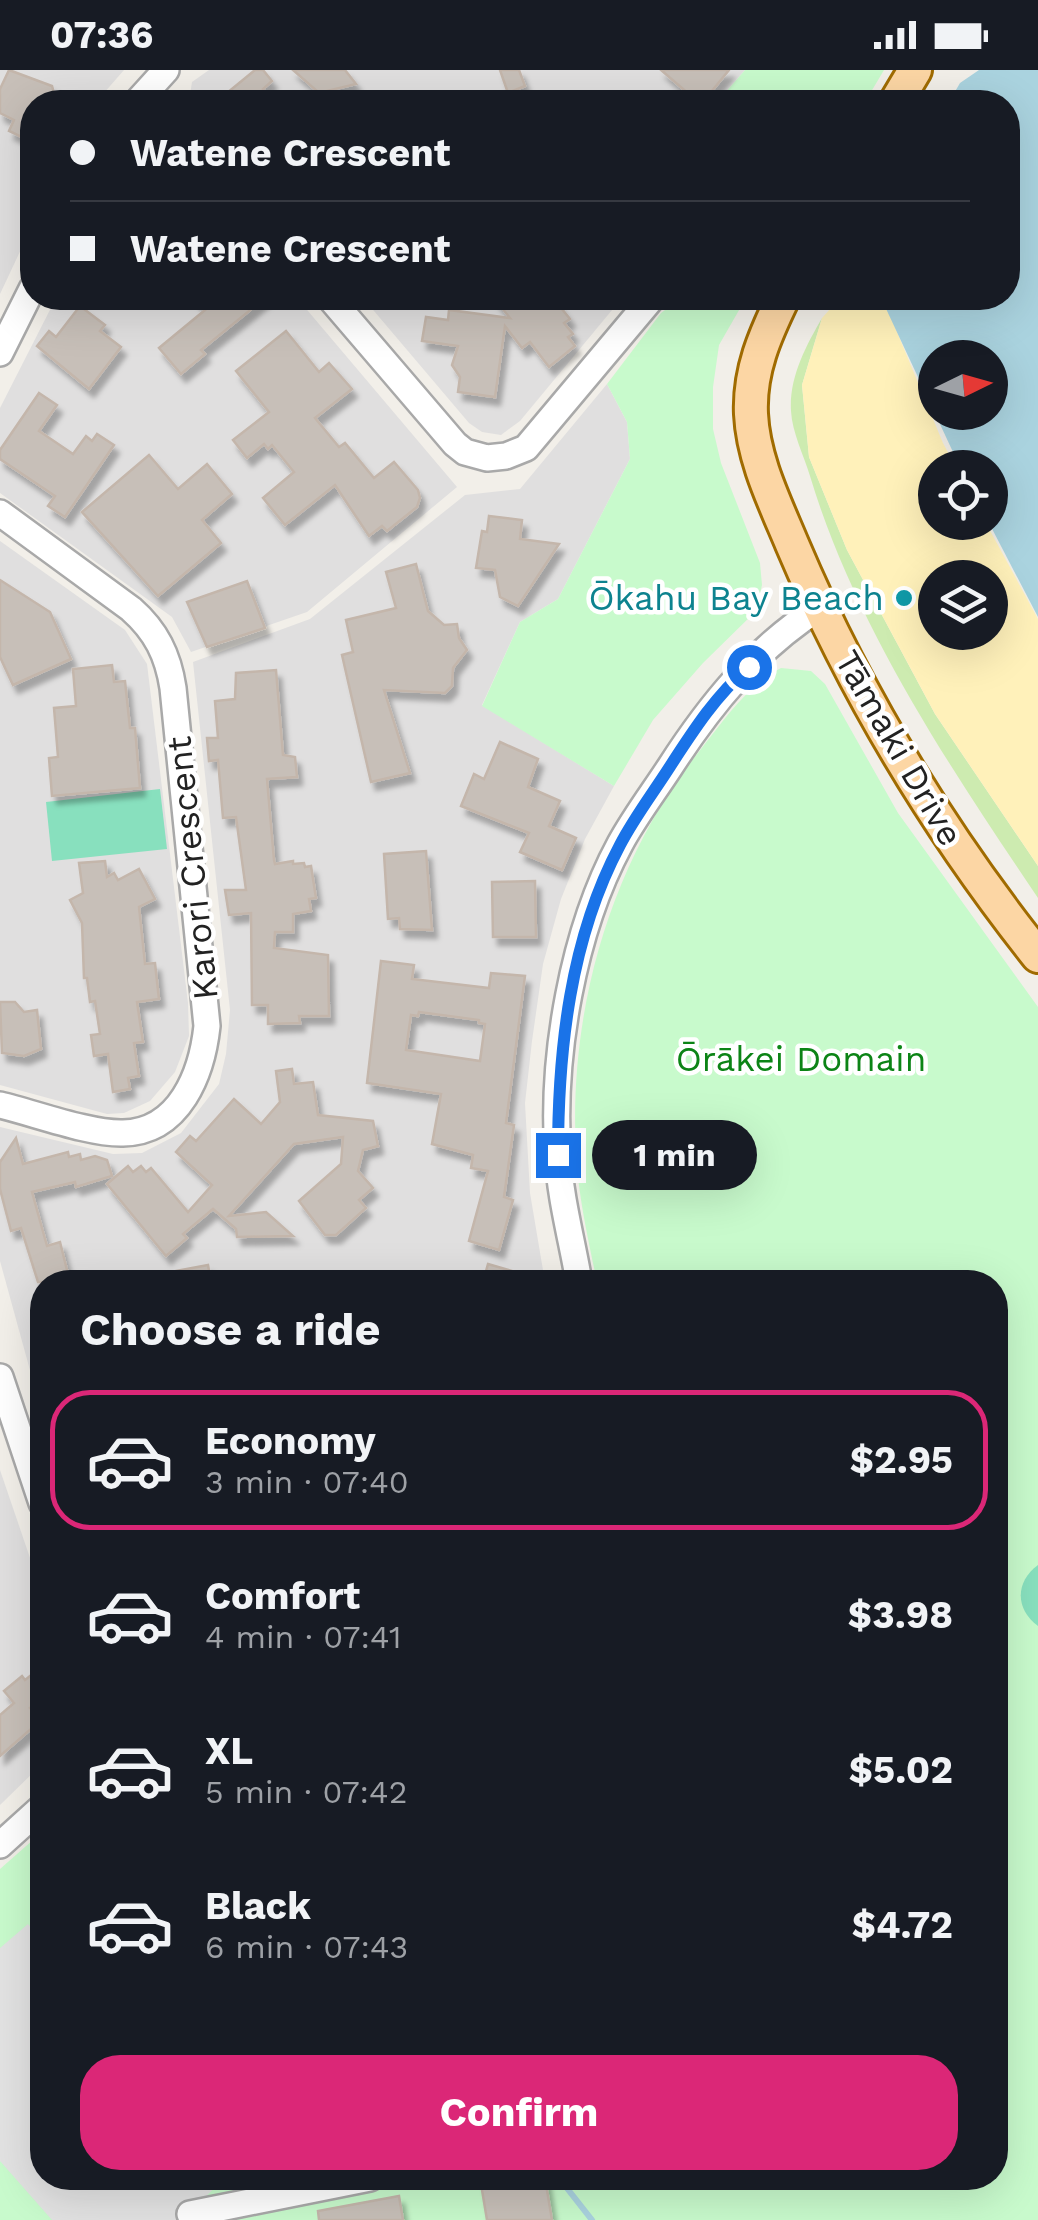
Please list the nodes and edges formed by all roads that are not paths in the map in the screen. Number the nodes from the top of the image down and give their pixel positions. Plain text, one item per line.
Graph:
1 (22, 310) edge
2 (340, 310) edge
3 (642, 310) edge
4 (776, 310) edge
5 (0, 353) edge
6 (0, 514) edge
7 (824, 618) junction
8 (1038, 956) edge
9 (0, 1105) edge
10 (577, 1270) edge
11 (0, 1377) edge
12 (30, 1468) edge
13 (30, 1819) edge
14 (0, 1845) edge
15 (310, 2190) edge
16 (190, 2214) dead end

1 - 5 street
2 - 3 street
4 - 7 main road, Tāmaki Drive
6 - 9 street, Karori Crescent
7 - 8 main road, Tāmaki Drive
7 - 10 street
11 - 12 street
13 - 14 street
15 - 16 street

